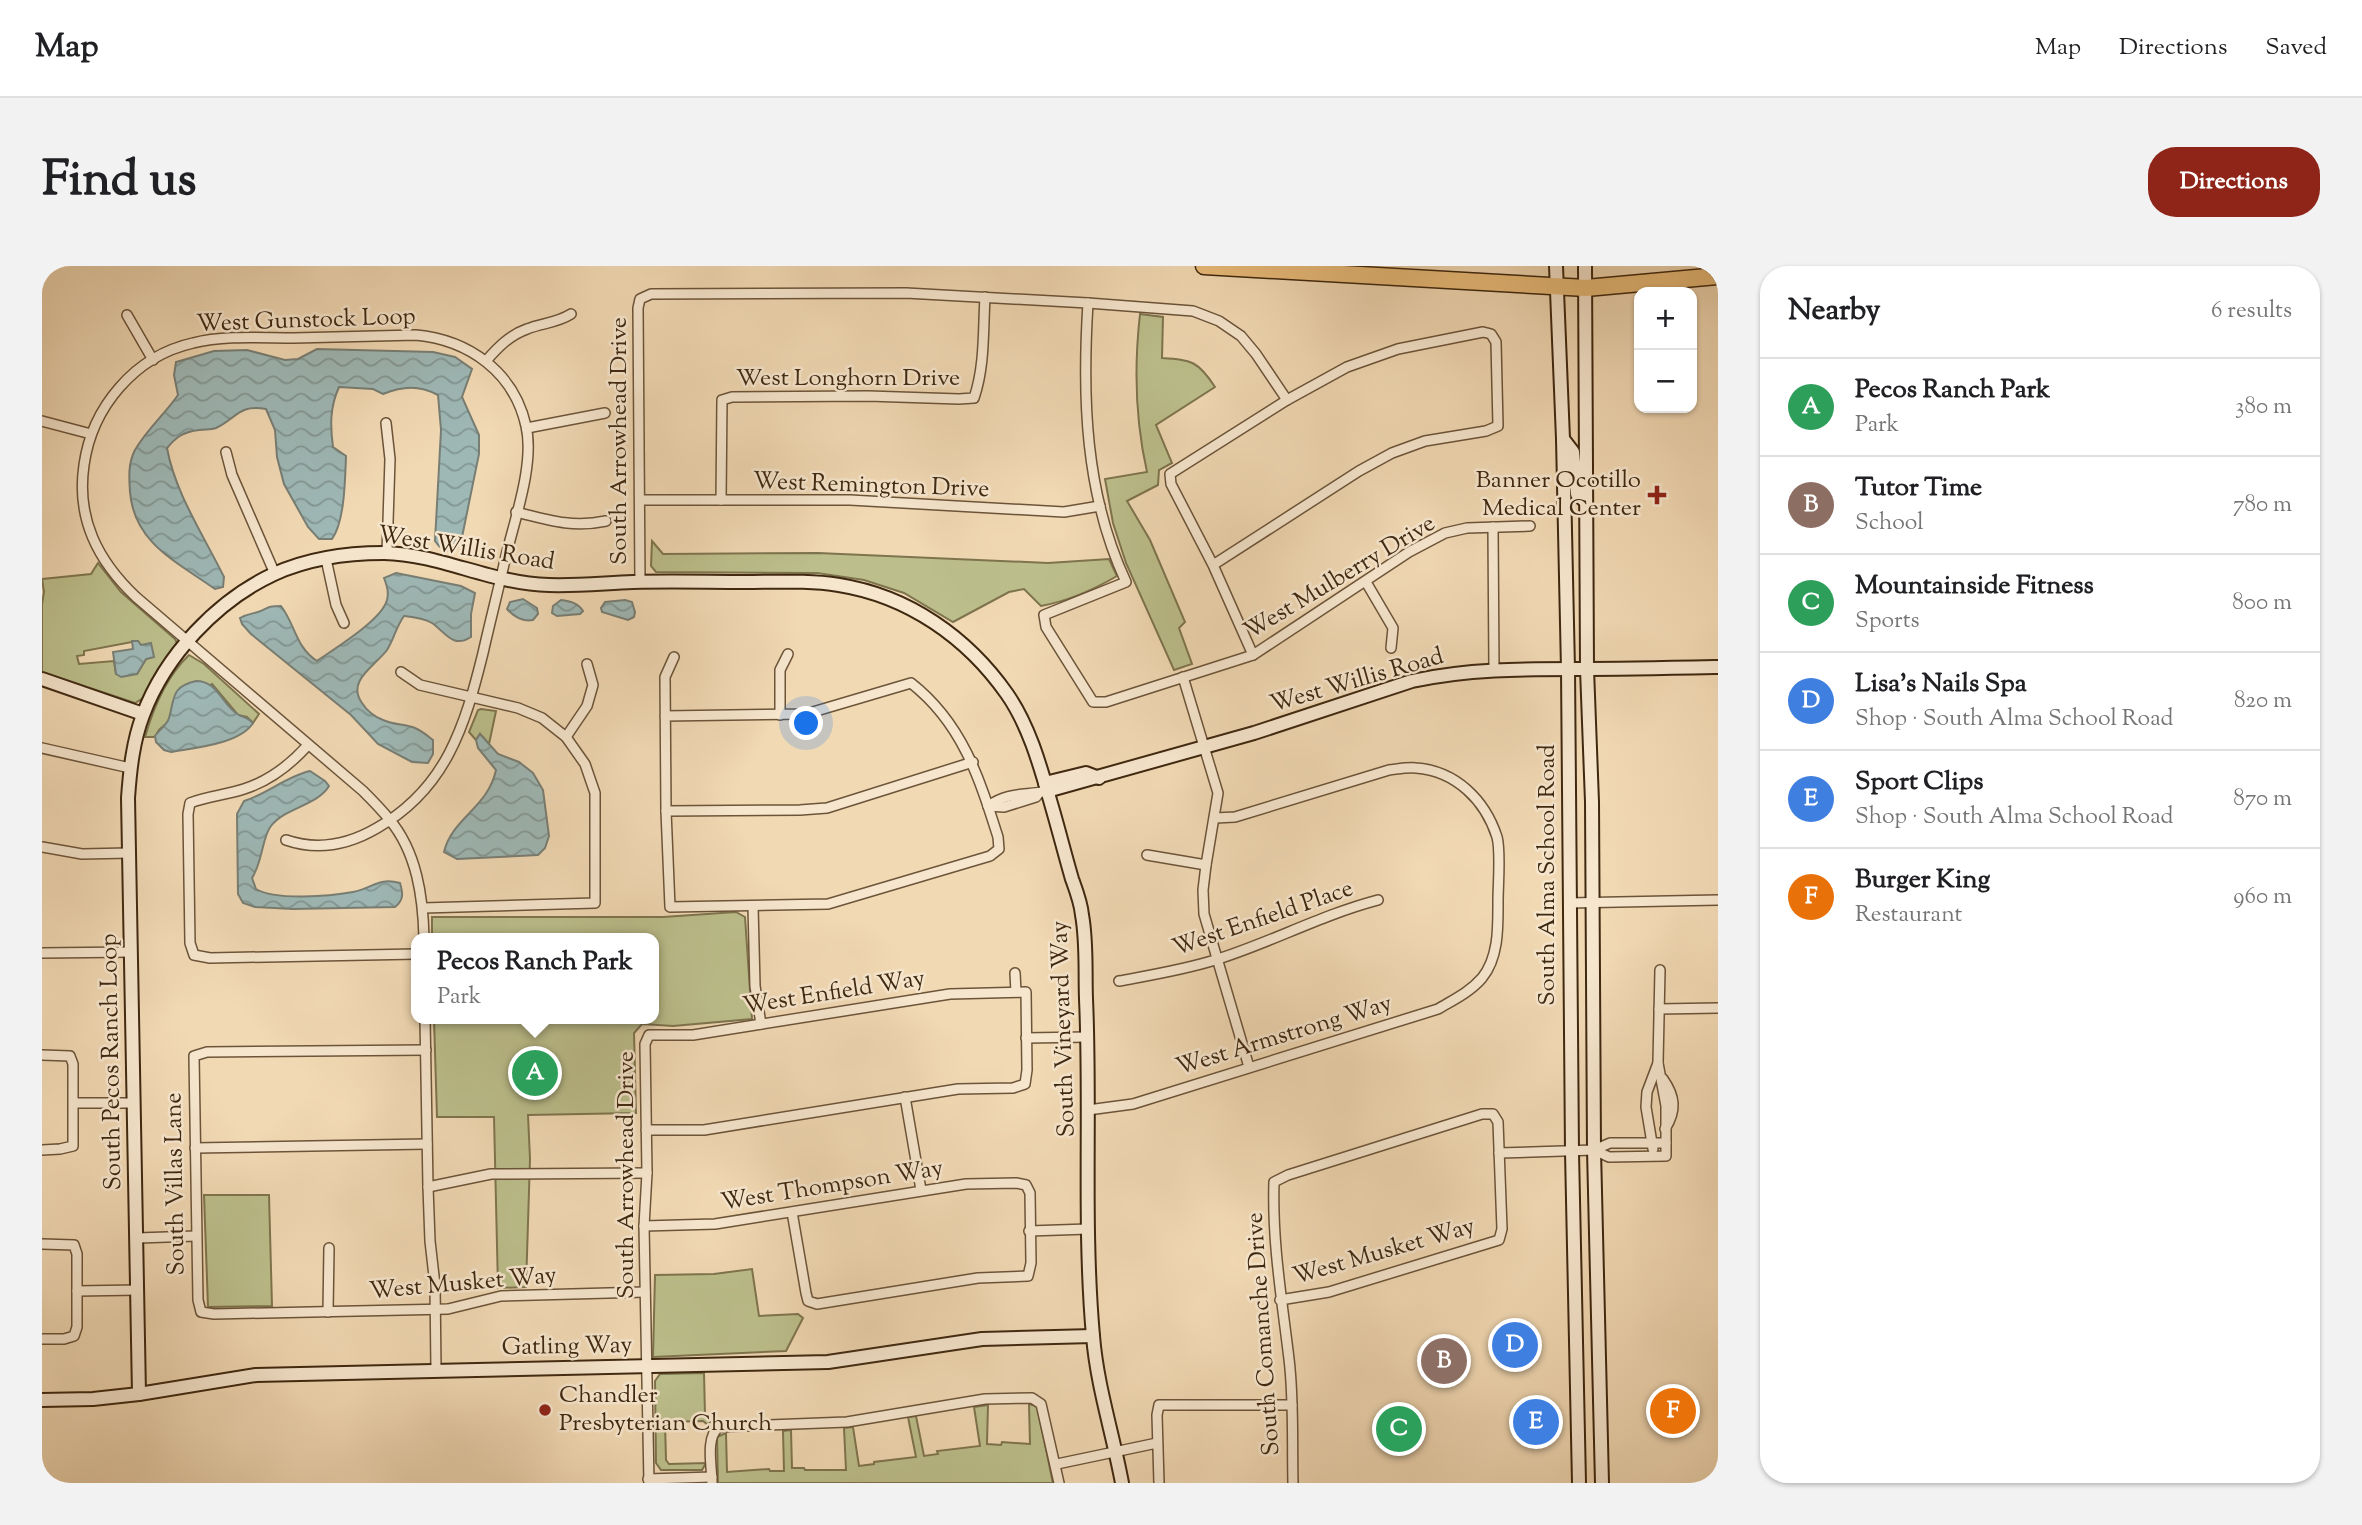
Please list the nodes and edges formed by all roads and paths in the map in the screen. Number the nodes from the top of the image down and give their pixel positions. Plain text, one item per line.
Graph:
1 (1203, 266) edge
2 (1556, 275) edge
3 (1585, 275) edge
4 (1718, 276) edge
5 (1399, 277) junction
6 (985, 297) junction
7 (1088, 303) junction
8 (571, 314) dead end
9 (127, 315) dead end
10 (1558, 330) junction
11 (153, 360) junction
12 (486, 361) junction
13 (1287, 400) junction
14 (605, 413) dead end
15 (42, 421) edge
16 (386, 423) dead end
17 (527, 428) junction
18 (91, 434) junction
19 (1563, 439) junction
20 (226, 452) dead end
21 (640, 500) junction
22 (721, 500) junction
23 (1585, 501) junction
24 (1100, 506) junction
25 (516, 512) junction
26 (606, 521) dead end
27 (1530, 526) dead end
28 (1493, 527) junction
29 (387, 553) junction
30 (326, 559) junction
31 (1213, 565) junction
32 (275, 574) junction
33 (501, 579) junction
34 (640, 582) junction
35 (1366, 582) junction
36 (344, 623) dead end
37 (188, 640) junction
38 (1391, 648) dead end
39 (788, 654) dead end
40 (1254, 654) junction
41 (674, 657) dead end
42 (587, 664) dead end
43 (1718, 667) edge
44 (1567, 669) junction
45 (1587, 669) junction
46 (1494, 671) junction
47 (401, 673) dead end
48 (1183, 677) junction
49 (42, 679) edge
50 (472, 698) junction
51 (143, 714) junction
52 (780, 715) junction
53 (665, 716) junction
54 (138, 730) joint
55 (566, 737) junction
56 (308, 744) junction
57 (1205, 747) junction
58 (42, 748) edge
59 (973, 762) junction
60 (130, 768) junction
61 (1044, 789) junction
62 (988, 806) junction
63 (666, 811) junction
64 (1215, 818) junction
65 (391, 820) junction
66 (286, 840) dead end
67 (42, 848) edge
68 (129, 853) junction
69 (1147, 855) dead end
70 (1206, 865) junction
71 (1378, 900) dead end
72 (1718, 900) edge
73 (1593, 902) junction
74 (1569, 903) junction
75 (753, 906) junction
76 (423, 908) junction
77 (424, 933) edge
78 (131, 952) junction
79 (42, 953) edge
80 (411, 954) edge
81 (1216, 960) junction
82 (1660, 970) dead end
83 (1016, 973) dead end
84 (1119, 981) dead end
85 (1021, 992) junction
86 (1718, 1008) edge
87 (1659, 1009) junction
88 (425, 1024) edge
89 (761, 1024) junction
90 (649, 1035) joint
91 (1088, 1037) junction
92 (1026, 1038) junction
93 (426, 1050) junction
94 (42, 1055) edge
95 (1658, 1063) junction
96 (1249, 1067) junction
97 (905, 1097) junction
98 (74, 1103) junction
99 (133, 1103) junction
100 (1088, 1110) junction
101 (646, 1130) junction
102 (1666, 1143) junction
103 (427, 1144) junction
104 (1652, 1144) junction
105 (195, 1148) junction
106 (42, 1150) edge
107 (1594, 1150) junction
108 (1572, 1152) junction
109 (1499, 1153) junction
110 (1653, 1156) junction
111 (647, 1173) junction
112 (428, 1186) junction
113 (921, 1190) junction
114 (792, 1212) junction
115 (644, 1226) junction
116 (1088, 1229) junction
117 (1029, 1231) junction
118 (196, 1236) junction
119 (138, 1238) junction
120 (42, 1244) edge
121 (329, 1248) dead end
122 (138, 1290) junction
123 (77, 1291) junction
124 (645, 1292) junction
125 (1280, 1300) junction
126 (434, 1310) junction
127 (201, 1312) joint
128 (328, 1312) junction
129 (1093, 1336) junction
130 (42, 1339) edge
131 (647, 1367) junction
132 (436, 1370) junction
133 (139, 1394) junction
134 (42, 1400) edge
135 (1292, 1405) junction
136 (1157, 1443) junction
137 (1116, 1452) junction
138 (1057, 1464) junction
139 (712, 1480) edge
140 (649, 1481) edge
141 (1059, 1483) edge
142 (1122, 1483) edge
143 (1160, 1483) edge
144 (1293, 1483) edge
145 (1579, 1483) edge
146 (1602, 1483) edge

1 - 5 highway
2 - 3 highway
2 - 5 highway
2 - 10 street, South Alma School Road
3 - 4 highway
3 - 23 street, South Alma School Road
5 - 10 street
6 - 7 street
6 - 21 street, South Arrowhead Drive
6 - 22 street, West Longhorn Drive
7 - 13 street
7 - 24 street
8 - 12 street
9 - 11 street
10 - 19 street, South Alma School Road
11 - 12 street, West Gunstock Loop
11 - 18 street, West Gunstock Loop
12 - 17 street, West Gunstock Loop
13 - 31 street
13 - 31 street
14 - 17 street
15 - 18 street
16 - 29 street
17 - 25 street, West Gunstock Loop
18 - 37 street, West Gunstock Loop
19 - 23 street
19 - 44 street, South Alma School Road
20 - 32 street
21 - 22 street, West Remington Drive
21 - 34 street, South Arrowhead Drive
22 - 24 street, West Remington Drive
23 - 45 street, South Alma School Road
24 - 48 street, West Mulberry Drive
25 - 26 street
25 - 33 street, West Gunstock Loop
27 - 28 street, West Mulberry Drive
28 - 35 street, West Mulberry Drive
28 - 46 street
29 - 30 street, West Willis Road
29 - 33 street, West Willis Road
30 - 32 street, West Willis Road
30 - 36 street
31 - 40 street
32 - 37 street, West Willis Road
33 - 34 street, West Willis Road
33 - 50 street, West Gunstock Loop
34 - 61 street, South Vineyard Way
35 - 38 street
35 - 40 street, West Mulberry Drive
37 - 51 street, West Willis Road
37 - 56 street, West Gunstock Loop
39 - 52 street
40 - 48 street, West Mulberry Drive
41 - 53 street
42 - 55 street
43 - 45 street, West Willis Road
44 - 45 street, West Willis Road
44 - 46 street, West Willis Road
44 - 74 street, South Alma School Road
45 - 73 street, South Alma School Road
46 - 57 street, West Willis Road
47 - 50 street
48 - 57 street
49 - 51 street
50 - 55 street
50 - 65 street, West Gunstock Loop
51 - 54 street, West Willis Road
52 - 53 street
52 - 59 street
53 - 63 street
54 - 60 street, South Pecos Ranch Loop
55 - 76 street
56 - 65 street, West Gunstock Loop
56 - 80 street
57 - 61 street, West Willis Road
57 - 64 street
58 - 60 street
59 - 62 street
59 - 63 street
60 - 68 street, South Pecos Ranch Loop
61 - 62 street, West Willis Road
61 - 91 street, South Vineyard Way
62 - 75 street
63 - 75 street
64 - 70 street
64 - 96 street, West Armstrong Way
65 - 66 street, West Gunstock Loop
65 - 76 street, West Gunstock Loop
67 - 68 street
68 - 78 street, South Pecos Ranch Loop
69 - 70 street
70 - 81 street
71 - 81 street, West Enfield Place
72 - 73 street
73 - 74 street
73 - 107 street, South Alma School Road
74 - 108 street, South Alma School Road
75 - 89 street
76 - 77 street, West Gunstock Loop
78 - 79 street
78 - 99 street, South Pecos Ranch Loop
81 - 84 street, West Enfield Place
81 - 96 street
82 - 87 street
83 - 85 street
85 - 89 street, West Enfield Way
85 - 92 street
86 - 87 street
87 - 95 street
88 - 93 street
89 - 90 street, West Enfield Way
90 - 101 street, South Arrowhead Drive
91 - 92 street
91 - 100 street, South Vineyard Way
92 - 97 street
93 - 103 street
93 - 105 street, South Villas Lane
94 - 98 street
95 - 102 street
95 - 104 street
96 - 100 street, West Armstrong Way
97 - 101 street
97 - 113 street
98 - 99 street
98 - 106 street
99 - 119 street, South Pecos Ranch Loop
100 - 116 street, South Vineyard Way
101 - 111 street, South Arrowhead Drive
102 - 104 street
102 - 110 street
103 - 105 street
103 - 112 street
104 - 107 street
104 - 110 street
105 - 118 street, South Villas Lane
107 - 108 street
107 - 110 street
107 - 146 street, South Alma School Road
108 - 109 street
108 - 145 street, South Alma School Road
109 - 125 street, West Musket Way
109 - 125 street, South Comanche Drive
111 - 112 street
111 - 115 street, South Arrowhead Drive
112 - 126 street
113 - 114 street, West Thompson Way
113 - 117 street, West Thompson Way
114 - 115 street, West Thompson Way
114 - 117 street
115 - 124 street, South Arrowhead Drive
116 - 117 street
116 - 129 street, South Vineyard Way
118 - 119 street
118 - 127 street, South Villas Lane
119 - 122 street, South Pecos Ranch Loop
120 - 123 street
121 - 128 street
122 - 123 street
122 - 133 street, South Pecos Ranch Loop
123 - 130 street
124 - 126 street, West Musket Way
124 - 131 street, South Arrowhead Drive
125 - 135 street, South Comanche Drive
126 - 128 street, West Musket Way
126 - 132 street
127 - 128 street, West Musket Way
129 - 131 street, Gatling Way
129 - 137 street, South Vineyard Way
131 - 132 street, Gatling Way
131 - 140 street, South Arrowhead Drive
132 - 133 street, Gatling Way
133 - 134 street, Gatling Way
135 - 136 street
135 - 144 street, South Comanche Drive
136 - 137 street
136 - 143 street
137 - 138 street
137 - 142 street, South Vineyard Way
138 - 139 street
138 - 141 street
139 - 140 street

